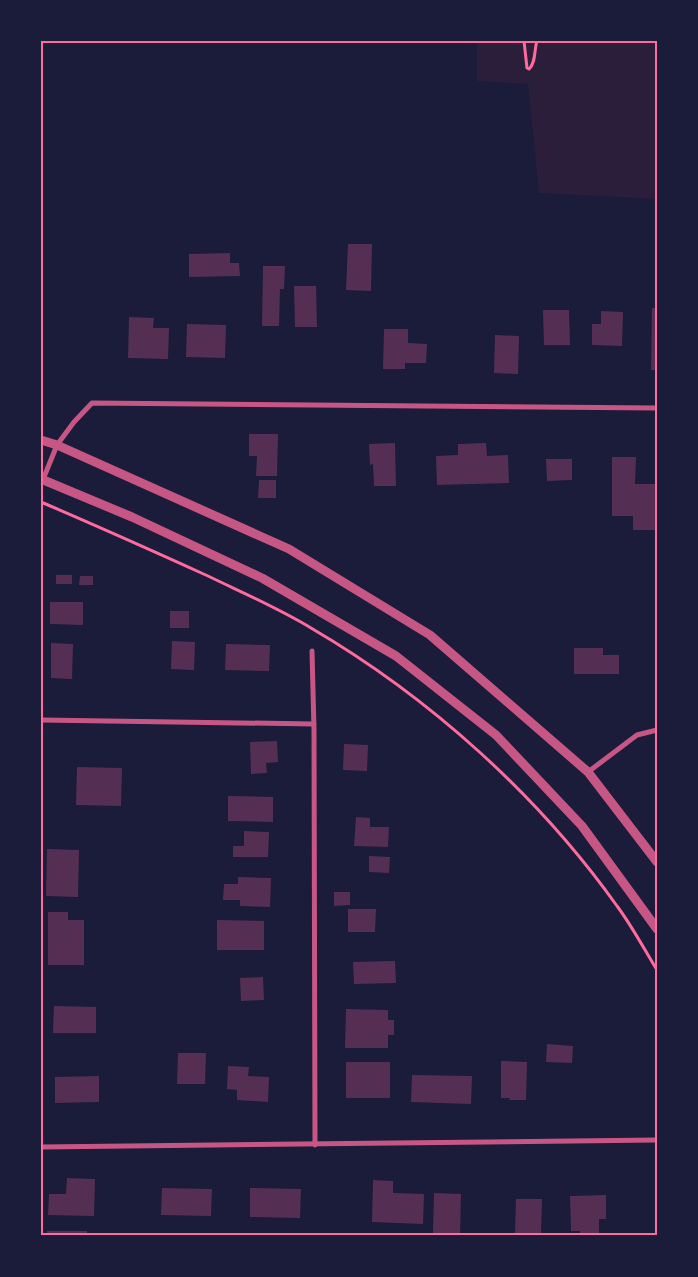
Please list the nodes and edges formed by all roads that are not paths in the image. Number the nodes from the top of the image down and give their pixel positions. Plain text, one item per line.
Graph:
1 (657, 408) edge
2 (41, 440) edge
3 (57, 445) junction
4 (42, 480) edge
5 (312, 650) dead end
6 (41, 720) edge
7 (314, 724) junction
8 (657, 730) edge
9 (588, 772) junction
10 (657, 862) edge
11 (657, 929) edge
12 (657, 1140) edge
13 (315, 1145) junction
14 (41, 1147) edge

1 - 3 street
2 - 3 street
3 - 4 street
3 - 9 street
4 - 11 street
5 - 7 street
6 - 7 street
7 - 13 street
8 - 9 street
9 - 10 street
12 - 13 street
13 - 14 street

